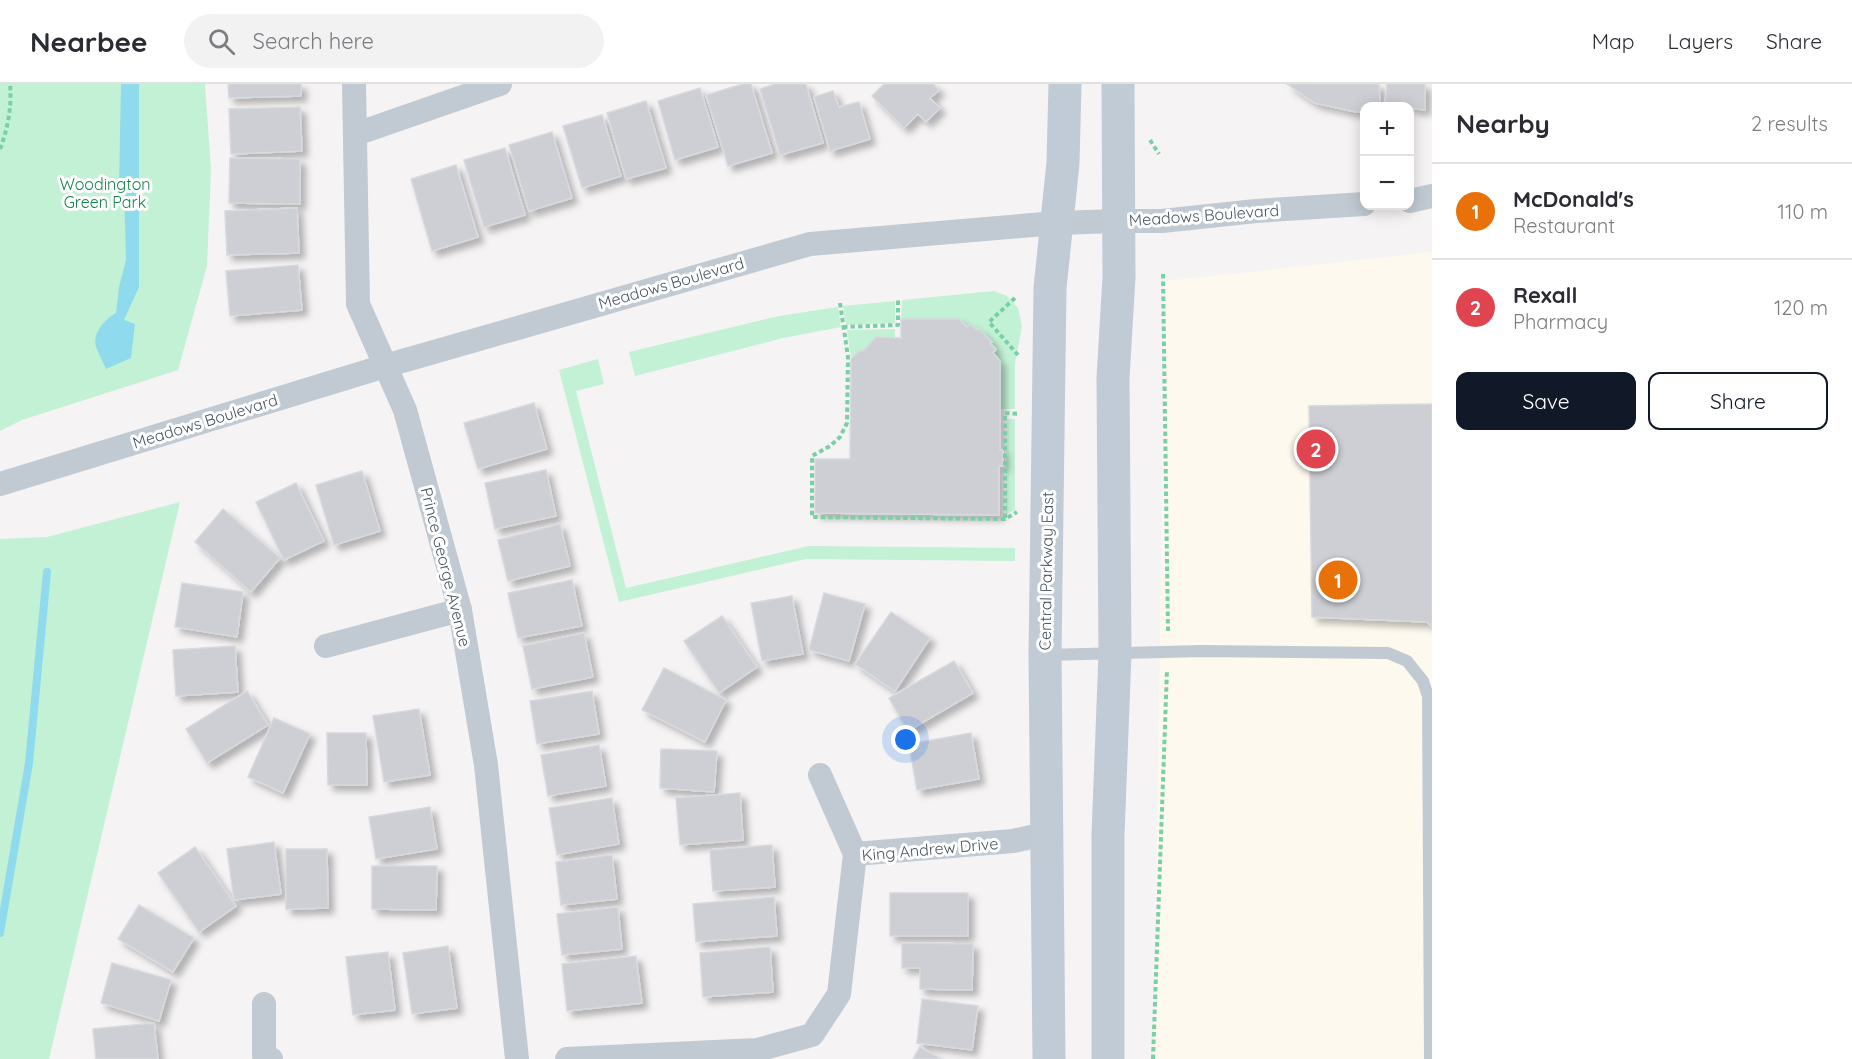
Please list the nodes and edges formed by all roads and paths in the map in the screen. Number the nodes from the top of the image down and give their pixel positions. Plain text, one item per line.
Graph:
1 (10, 84) edge
2 (354, 84) edge
3 (500, 84) edge
4 (1065, 84) edge
5 (1118, 84) edge
6 (356, 134) junction
7 (0, 149) edge
8 (1432, 196) edge
9 (1414, 200) edge
10 (1360, 204) edge
11 (1118, 221) junction
12 (1056, 223) junction
13 (898, 297) dead end
14 (1015, 298) dead end
15 (840, 303) dead end
16 (843, 327) junction
17 (1020, 358) dead end
18 (385, 366) junction
19 (1019, 414) dead end
20 (0, 484) edge
21 (1018, 511) dead end
22 (1005, 519) junction
23 (460, 610) junction
24 (326, 646) dead end
25 (1115, 654) junction
26 (1044, 655) junction
27 (820, 775) dead end
28 (1045, 834) junction
29 (855, 854) junction
30 (264, 1004) dead end
31 (270, 1059) edge
32 (517, 1059) edge
33 (567, 1059) edge
34 (1049, 1059) edge
35 (1108, 1059) edge
36 (1430, 1059) edge

1 - 7 path
2 - 6 street, Prince George Avenue
3 - 6 street
4 - 12 street, Central Parkway East
5 - 11 street
6 - 18 street, Prince George Avenue
8 - 9 street
10 - 11 street, Meadows Boulevard
11 - 12 street, Meadows Boulevard
11 - 25 street
12 - 18 street, Meadows Boulevard
12 - 26 street, Central Parkway East
13 - 16 path
14 - 17 path
15 - 16 path
16 - 22 path
18 - 20 street, Meadows Boulevard
18 - 23 street, Prince George Avenue
19 - 22 path
21 - 22 path
23 - 24 street
23 - 32 street, Prince George Avenue
25 - 26 lane
25 - 35 street
25 - 36 lane
26 - 28 street, Central Parkway East
27 - 29 street
28 - 29 street, King Andrew Drive
28 - 34 street, Central Parkway East
29 - 33 street, King Andrew Drive
30 - 31 street

